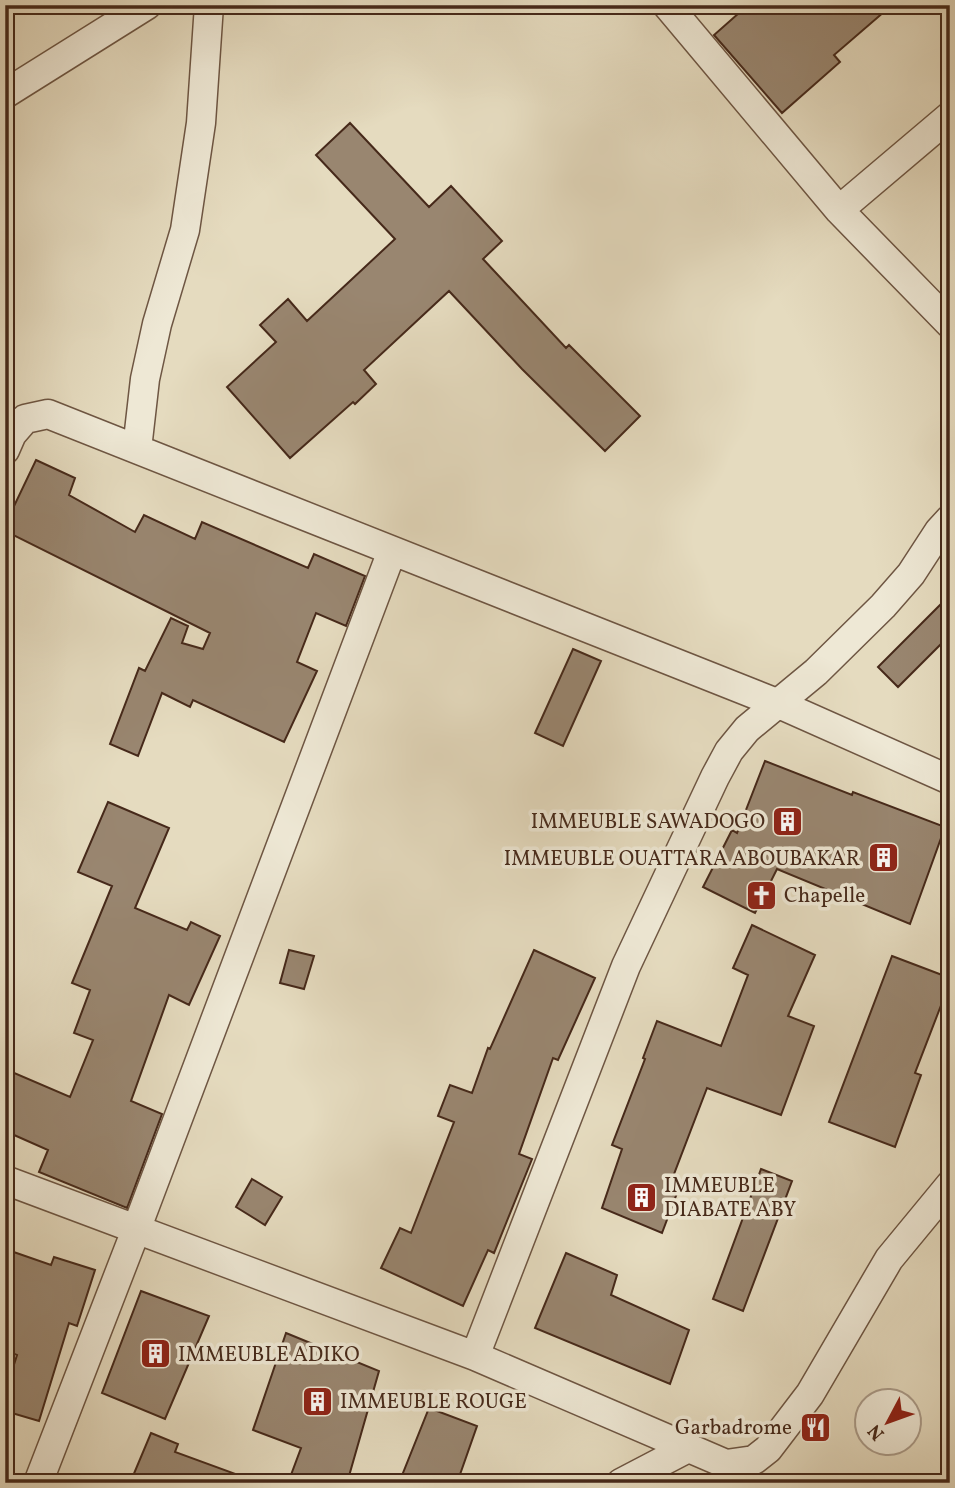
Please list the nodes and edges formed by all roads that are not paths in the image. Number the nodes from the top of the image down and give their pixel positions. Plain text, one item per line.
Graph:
1 (146, 5) edge
2 (209, 5) edge
3 (668, 6) edge
4 (5, 94) edge
5 (950, 116) edge
6 (839, 210) junction
7 (950, 324) edge
8 (137, 449) junction
9 (5, 450) edge
10 (950, 519) edge
11 (392, 551) junction
12 (779, 705) junction
13 (950, 780) edge
14 (5, 1180) edge
15 (950, 1185) edge
16 (136, 1230) junction
17 (475, 1356) junction
18 (688, 1448) junction
19 (757, 1471) edge
20 (38, 1483) edge
21 (621, 1483) edge

1 - 4 street
2 - 8 street
3 - 6 street
5 - 6 street
6 - 7 street
8 - 9 street
8 - 11 street
10 - 12 street
11 - 12 street
11 - 16 street
12 - 13 street
12 - 17 street
14 - 16 street
15 - 19 street
16 - 17 street
16 - 20 street
17 - 18 street
18 - 19 street
18 - 21 street

